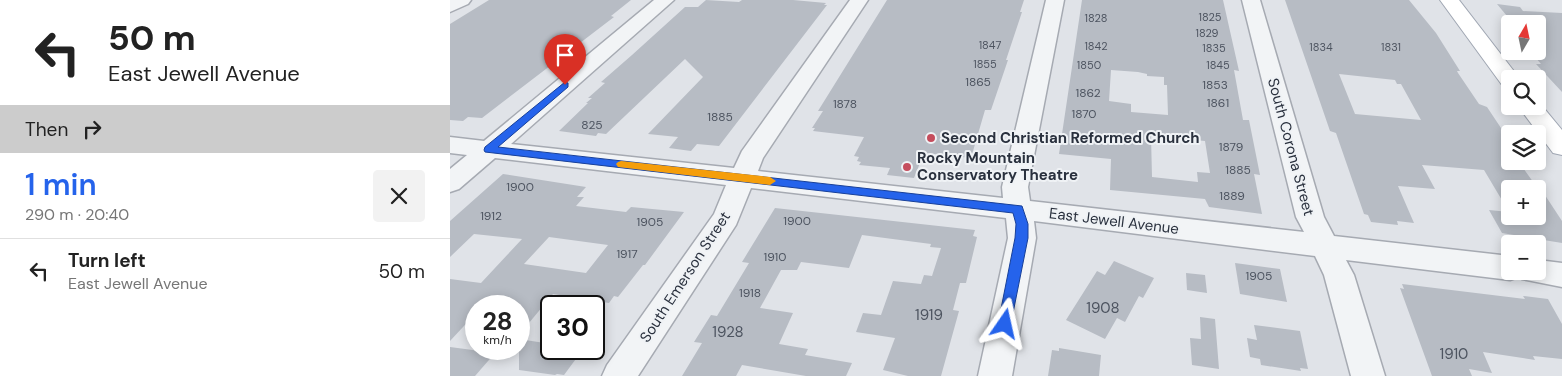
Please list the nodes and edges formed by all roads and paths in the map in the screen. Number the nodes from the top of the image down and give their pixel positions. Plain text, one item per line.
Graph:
1 (462, 0) edge
2 (665, 0) edge
3 (859, 0) edge
4 (1055, 0) edge
5 (1251, 0) edge
6 (1449, 0) edge
7 (450, 7) edge
8 (1502, 70) edge
9 (1537, 115) edge
10 (450, 145) edge
11 (1562, 148) edge
12 (489, 150) junction
13 (742, 178) junction
14 (450, 183) edge
15 (1018, 209) junction
16 (1326, 247) junction
17 (1501, 267) edge
18 (1546, 273) edge
19 (1562, 275) edge
20 (620, 376) edge
21 (995, 376) edge
22 (1368, 376) edge

1 - 7 street
2 - 12 street
3 - 13 street, South Emerson Street
4 - 15 street
5 - 16 street, South Corona Street
6 - 8 main road
9 - 11 main road
10 - 12 street, East Jewell Avenue
12 - 13 street, East Jewell Avenue
12 - 14 street
13 - 15 street, East Jewell Avenue
13 - 20 street, South Emerson Street
15 - 16 street, East Jewell Avenue
15 - 21 street
16 - 17 street, East Jewell Avenue
16 - 22 street, South Corona Street
18 - 19 street

